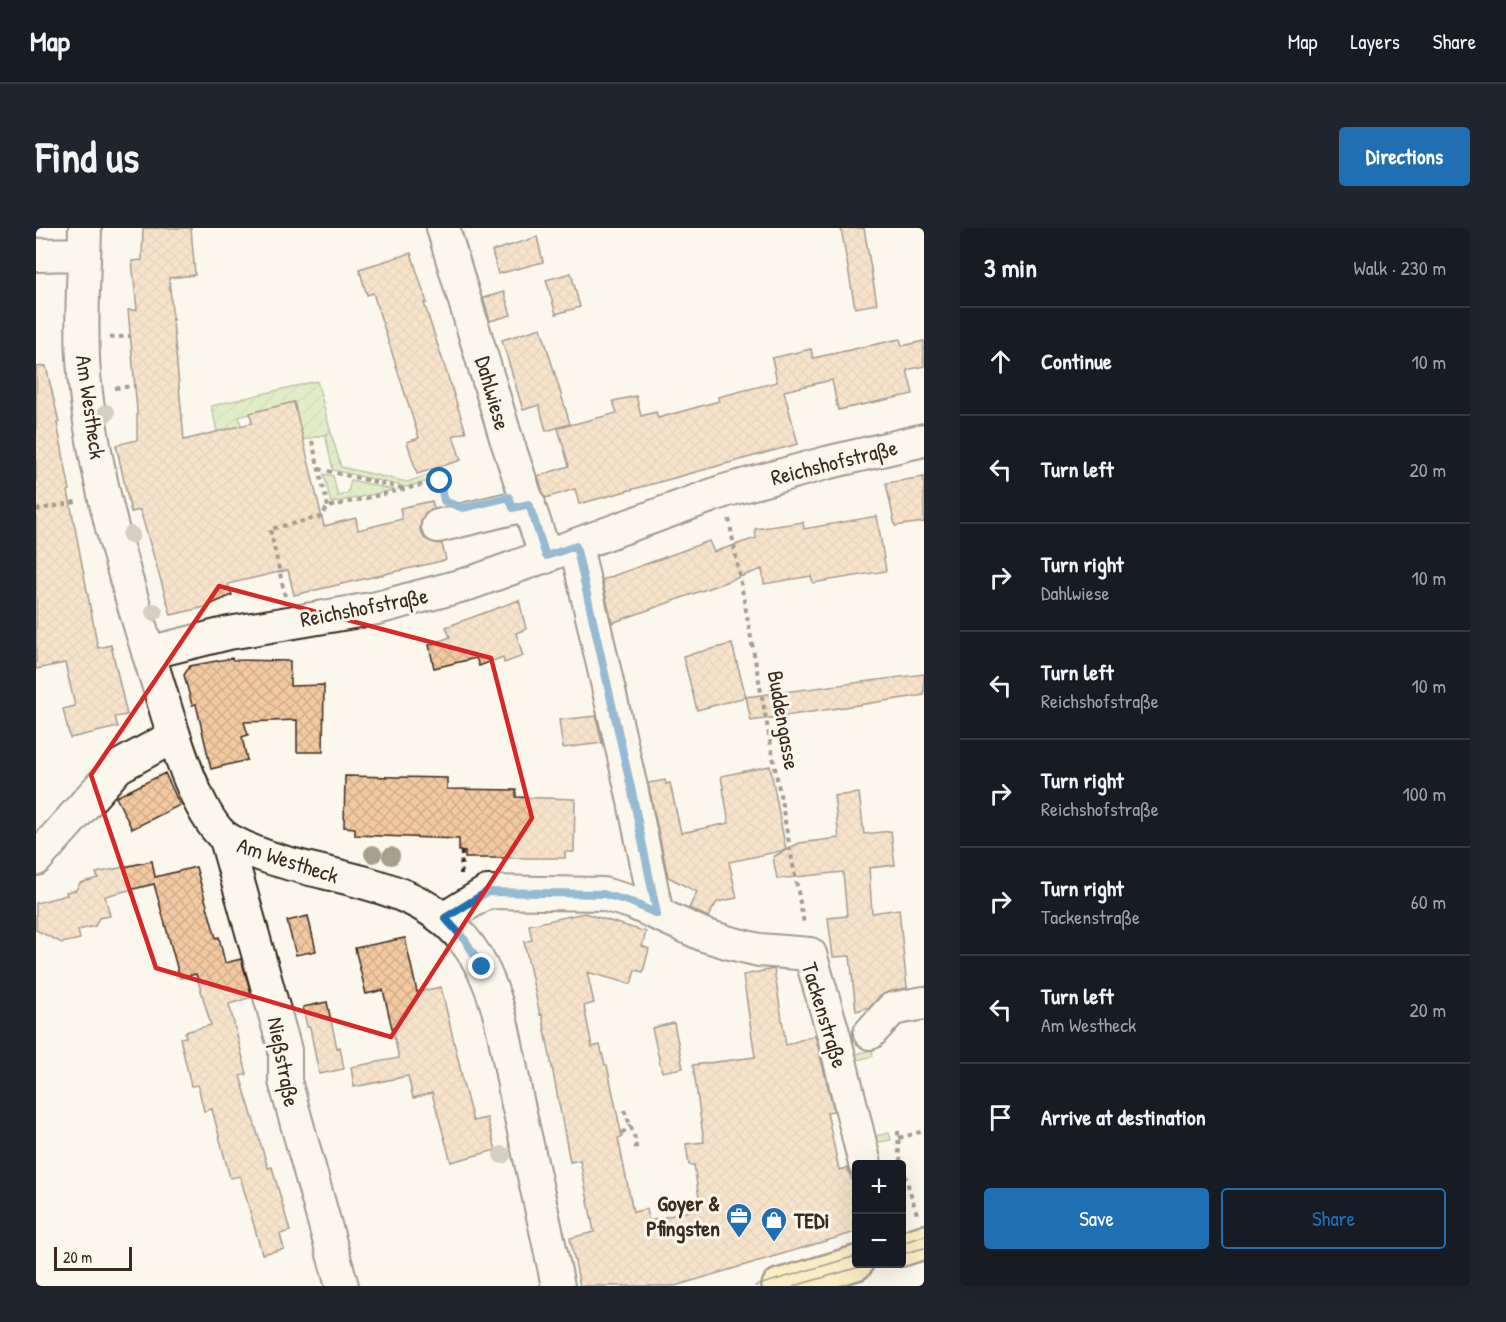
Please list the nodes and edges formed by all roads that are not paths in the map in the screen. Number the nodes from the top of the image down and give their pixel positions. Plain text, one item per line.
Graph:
1 (443, 228) edge
2 (85, 241) edge
3 (36, 255) edge
4 (924, 440) edge
5 (529, 504) junction
6 (441, 514) road end
7 (576, 546) junction
8 (546, 556) junction
9 (148, 653) junction
10 (174, 736) junction
11 (226, 839) junction
12 (36, 859) edge
13 (657, 914) junction
14 (445, 918) junction
15 (924, 1003) edge
16 (870, 1033) dead end
17 (864, 1160) edge
18 (920, 1228) edge
19 (906, 1244) edge
20 (852, 1264) edge
21 (342, 1286) edge
22 (558, 1286) edge
23 (779, 1286) edge

1 - 5 street, Dahlwiese
2 - 3 street
2 - 9 street, Am Westheck
4 - 7 street, Reichshofstraße
5 - 6 street
5 - 8 street, Dahlwiese
7 - 8 street, Reichshofstraße
7 - 13 street
8 - 9 street, Reichshofstraße
9 - 10 street, Am Westheck
10 - 11 street, Am Westheck
10 - 12 street
11 - 14 street, Am Westheck
11 - 21 street, Nießstraße
13 - 14 street, Tackenstraße
13 - 17 street, Tackenstraße
14 - 22 street, Am Westheck
15 - 16 street
18 - 19 main road
20 - 23 main road

